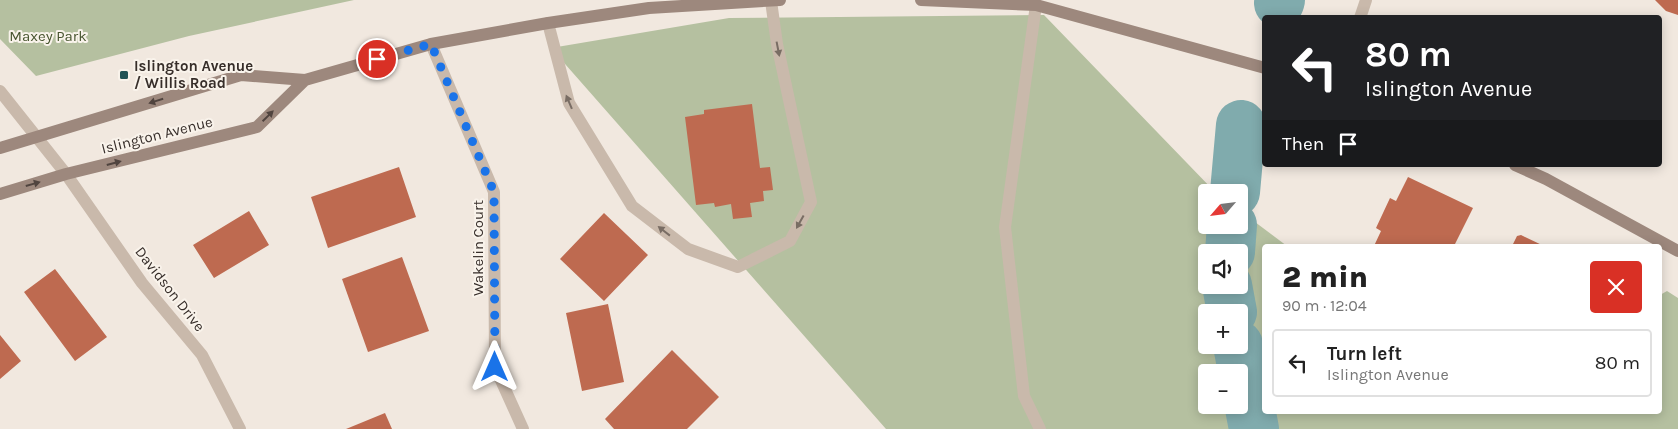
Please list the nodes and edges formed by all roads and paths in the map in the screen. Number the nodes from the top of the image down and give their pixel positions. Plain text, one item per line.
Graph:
1 (770, 0) edge
2 (780, 0) edge
3 (921, 0) edge
4 (1366, 0) edge
5 (1036, 5) junction
6 (1361, 15) edge
7 (548, 23) junction
8 (431, 44) junction
9 (1262, 67) edge
10 (305, 80) junction
11 (0, 91) edge
12 (36, 137) junction
13 (0, 148) edge
14 (1519, 167) edge
15 (66, 174) junction
16 (0, 194) edge
17 (1678, 252) edge
18 (240, 429) edge
19 (523, 429) edge
20 (1040, 429) edge

1 - 2 main road, Islington Avenue
1 - 7 main road, Islington Avenue
1 -> 7 street
3 - 5 main road
4 - 6 street
5 - 9 main road
5 - 20 street
7 - 8 main road, Islington Avenue
8 - 10 main road, Islington Avenue
8 - 19 street, Wakelin Court
10 -> 12 main road, Islington Avenue
15 -> 10 main road, Islington Avenue
11 - 12 street, Davidson Drive
12 - 13 main road, Islington Avenue
12 - 15 street, Davidson Drive
14 - 17 main road
16 -> 15 main road, Islington Avenue
15 - 18 street, Davidson Drive

